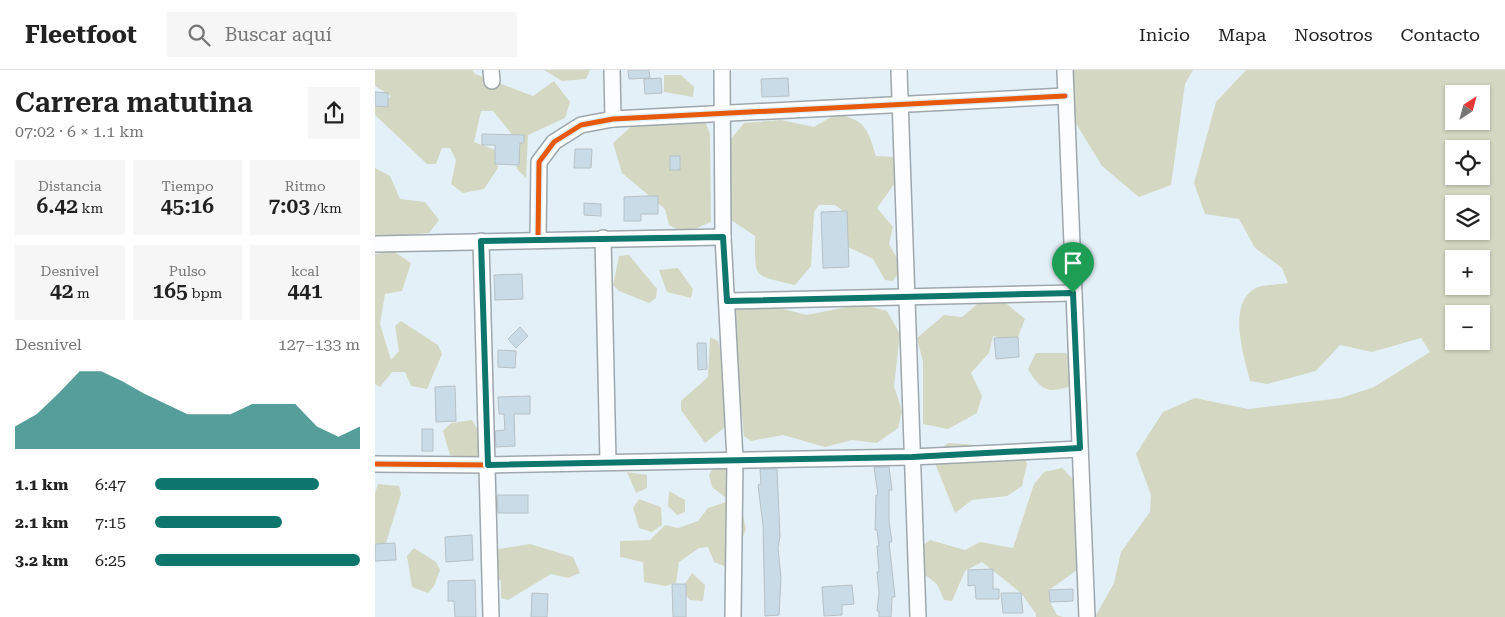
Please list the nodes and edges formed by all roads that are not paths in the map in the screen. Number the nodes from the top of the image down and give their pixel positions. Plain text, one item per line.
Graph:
1 (612, 70) edge
2 (722, 70) edge
3 (899, 70) edge
4 (1065, 70) edge
5 (1065, 96) junction
6 (901, 103) junction
7 (723, 113) junction
8 (613, 118) junction
9 (723, 237) junction
10 (603, 238) junction
11 (538, 239) junction
12 (481, 241) junction
13 (375, 244) edge
14 (1073, 293) junction
15 (907, 296) junction
16 (727, 301) junction
17 (1080, 448) junction
18 (912, 457) junction
19 (735, 459) junction
20 (608, 461) junction
21 (375, 464) edge
22 (488, 465) junction
23 (491, 617) edge
24 (733, 617) edge
25 (918, 617) edge
26 (1087, 617) edge

1 - 8 street
2 - 7 street
3 - 6 street
4 - 5 street
5 - 6 street
5 - 14 street
6 - 7 street
6 - 15 street
7 - 8 street
7 - 9 street
8 - 11 street
9 - 10 street
9 - 16 street
10 - 11 street
10 - 20 street
11 - 12 street
12 - 13 street
12 - 22 street
14 - 15 street
14 - 17 street
15 - 16 street
15 - 18 street
16 - 19 street
17 - 18 street
17 - 26 street
18 - 19 street
18 - 25 street
19 - 20 street
19 - 24 street
20 - 22 street
21 - 22 street
22 - 23 street

